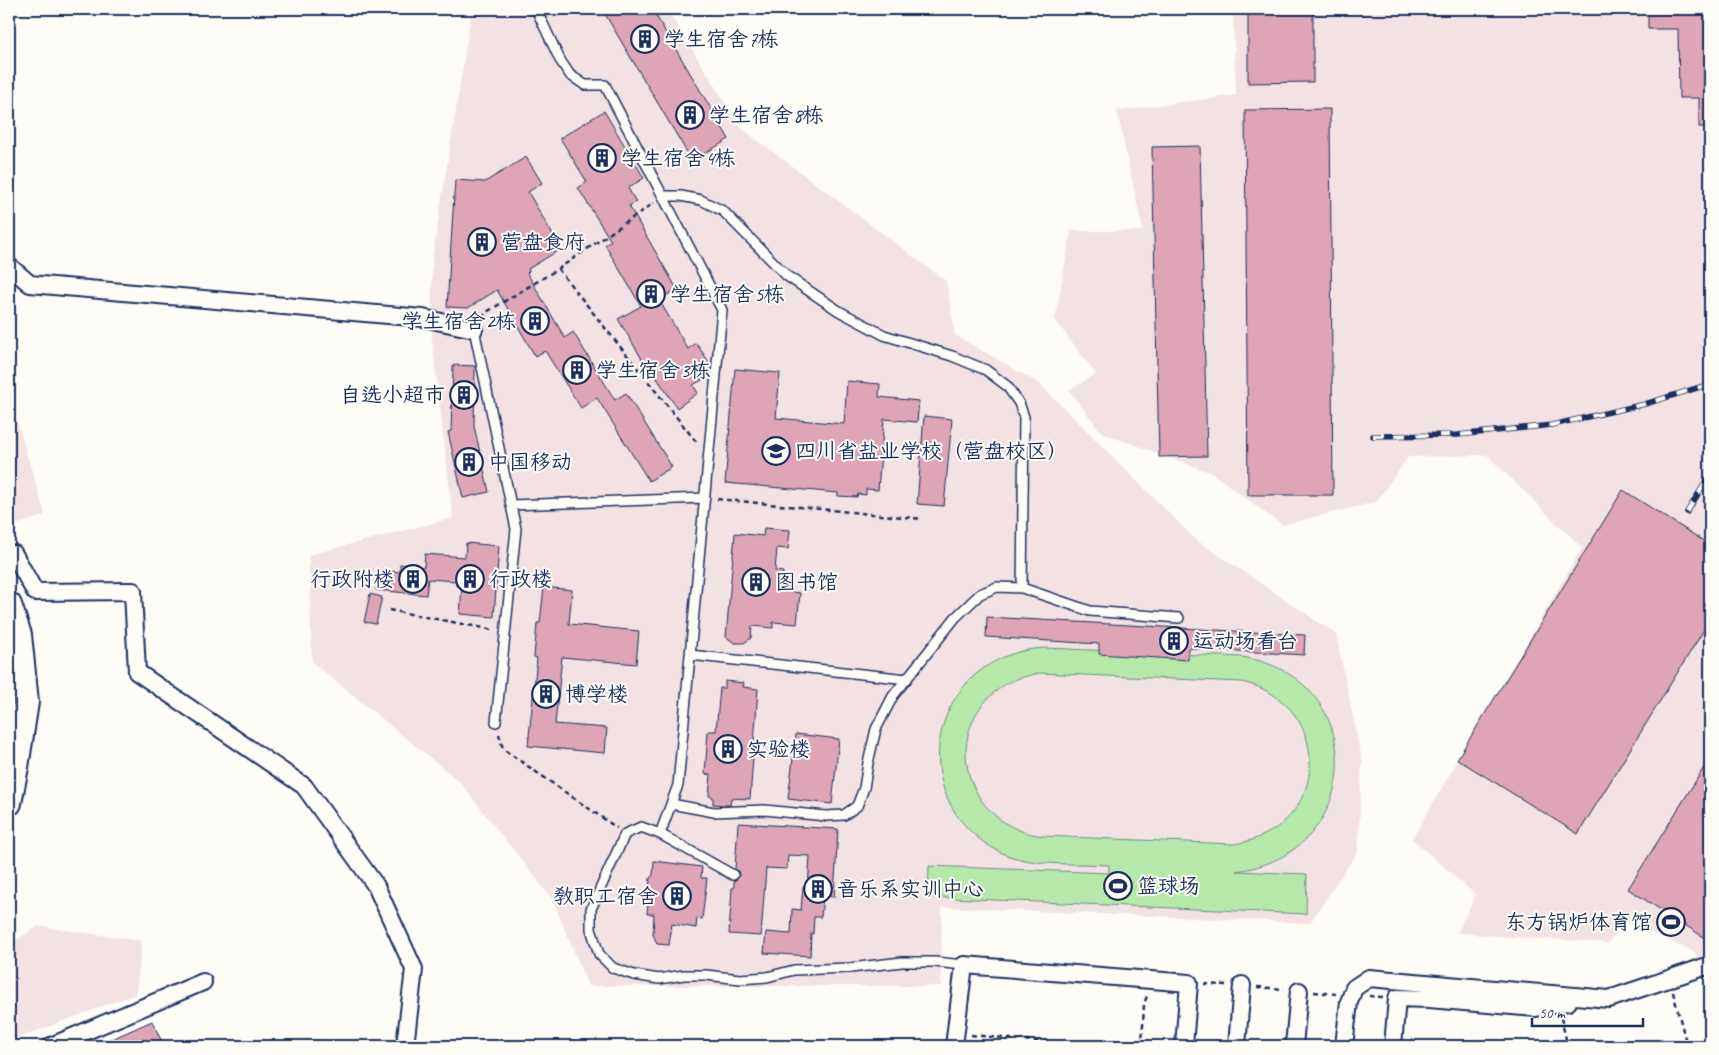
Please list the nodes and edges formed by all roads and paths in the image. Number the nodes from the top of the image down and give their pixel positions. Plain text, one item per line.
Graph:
1 (536, 9) edge
2 (663, 196) junction
3 (9, 266) edge
4 (558, 268) junction
5 (474, 329) junction
6 (709, 457) junction
7 (705, 498) junction
8 (511, 506) junction
9 (923, 519) dead end
10 (9, 555) edge
11 (1022, 588) junction
12 (9, 605) edge
13 (389, 610) dead end
14 (1179, 618) dead end
15 (505, 632) junction
16 (690, 655) junction
17 (907, 679) junction
18 (496, 722) joint
19 (13, 766) edge
20 (9, 803) edge
21 (671, 804) junction
22 (626, 834) junction
23 (660, 834) junction
24 (733, 875) dead end
25 (964, 965) junction
26 (1710, 965) edge
27 (1670, 978) junction
28 (1152, 980) junction
29 (203, 982) dead end
30 (1189, 983) junction
31 (1242, 985) junction
32 (1299, 991) junction
33 (1352, 995) junction
34 (1397, 998) junction
35 (1586, 998) junction
36 (1558, 1004) junction
37 (955, 1040) edge
38 (51, 1046) edge
39 (405, 1046) edge
40 (1086, 1046) edge
41 (1142, 1046) edge
42 (1184, 1046) edge
43 (1237, 1046) edge
44 (1294, 1046) edge
45 (1344, 1046) edge
46 (1392, 1046) edge
47 (1570, 1046) edge
48 (1687, 1046) edge

1 - 2 lane
2 - 4 path
2 - 6 lane
2 - 11 lane
3 - 5 street
4 - 5 path
4 - 6 path
5 - 8 lane
6 - 7 lane
7 - 8 lane
7 - 9 path
7 - 16 lane
8 - 15 lane
10 - 39 street
11 - 14 lane
11 - 17 lane
12 - 19 main road
13 - 15 path
15 - 18 lane
16 - 17 lane
16 - 21 lane
17 - 21 lane
18 - 22 path
19 - 20 main road
21 - 23 lane
22 - 23 lane
22 - 25 lane
23 - 24 lane
25 - 28 street
25 - 37 street
26 - 27 street
27 - 35 street
27 - 48 path
28 - 30 street
28 - 41 path
29 - 38 street
30 - 31 path
30 - 42 street
31 - 32 path
31 - 43 street
32 - 33 path
32 - 44 street
33 - 34 path
33 - 35 street
33 - 45 street
34 - 36 street
34 - 46 street
35 - 36 street
36 - 47 path
37 - 40 path

